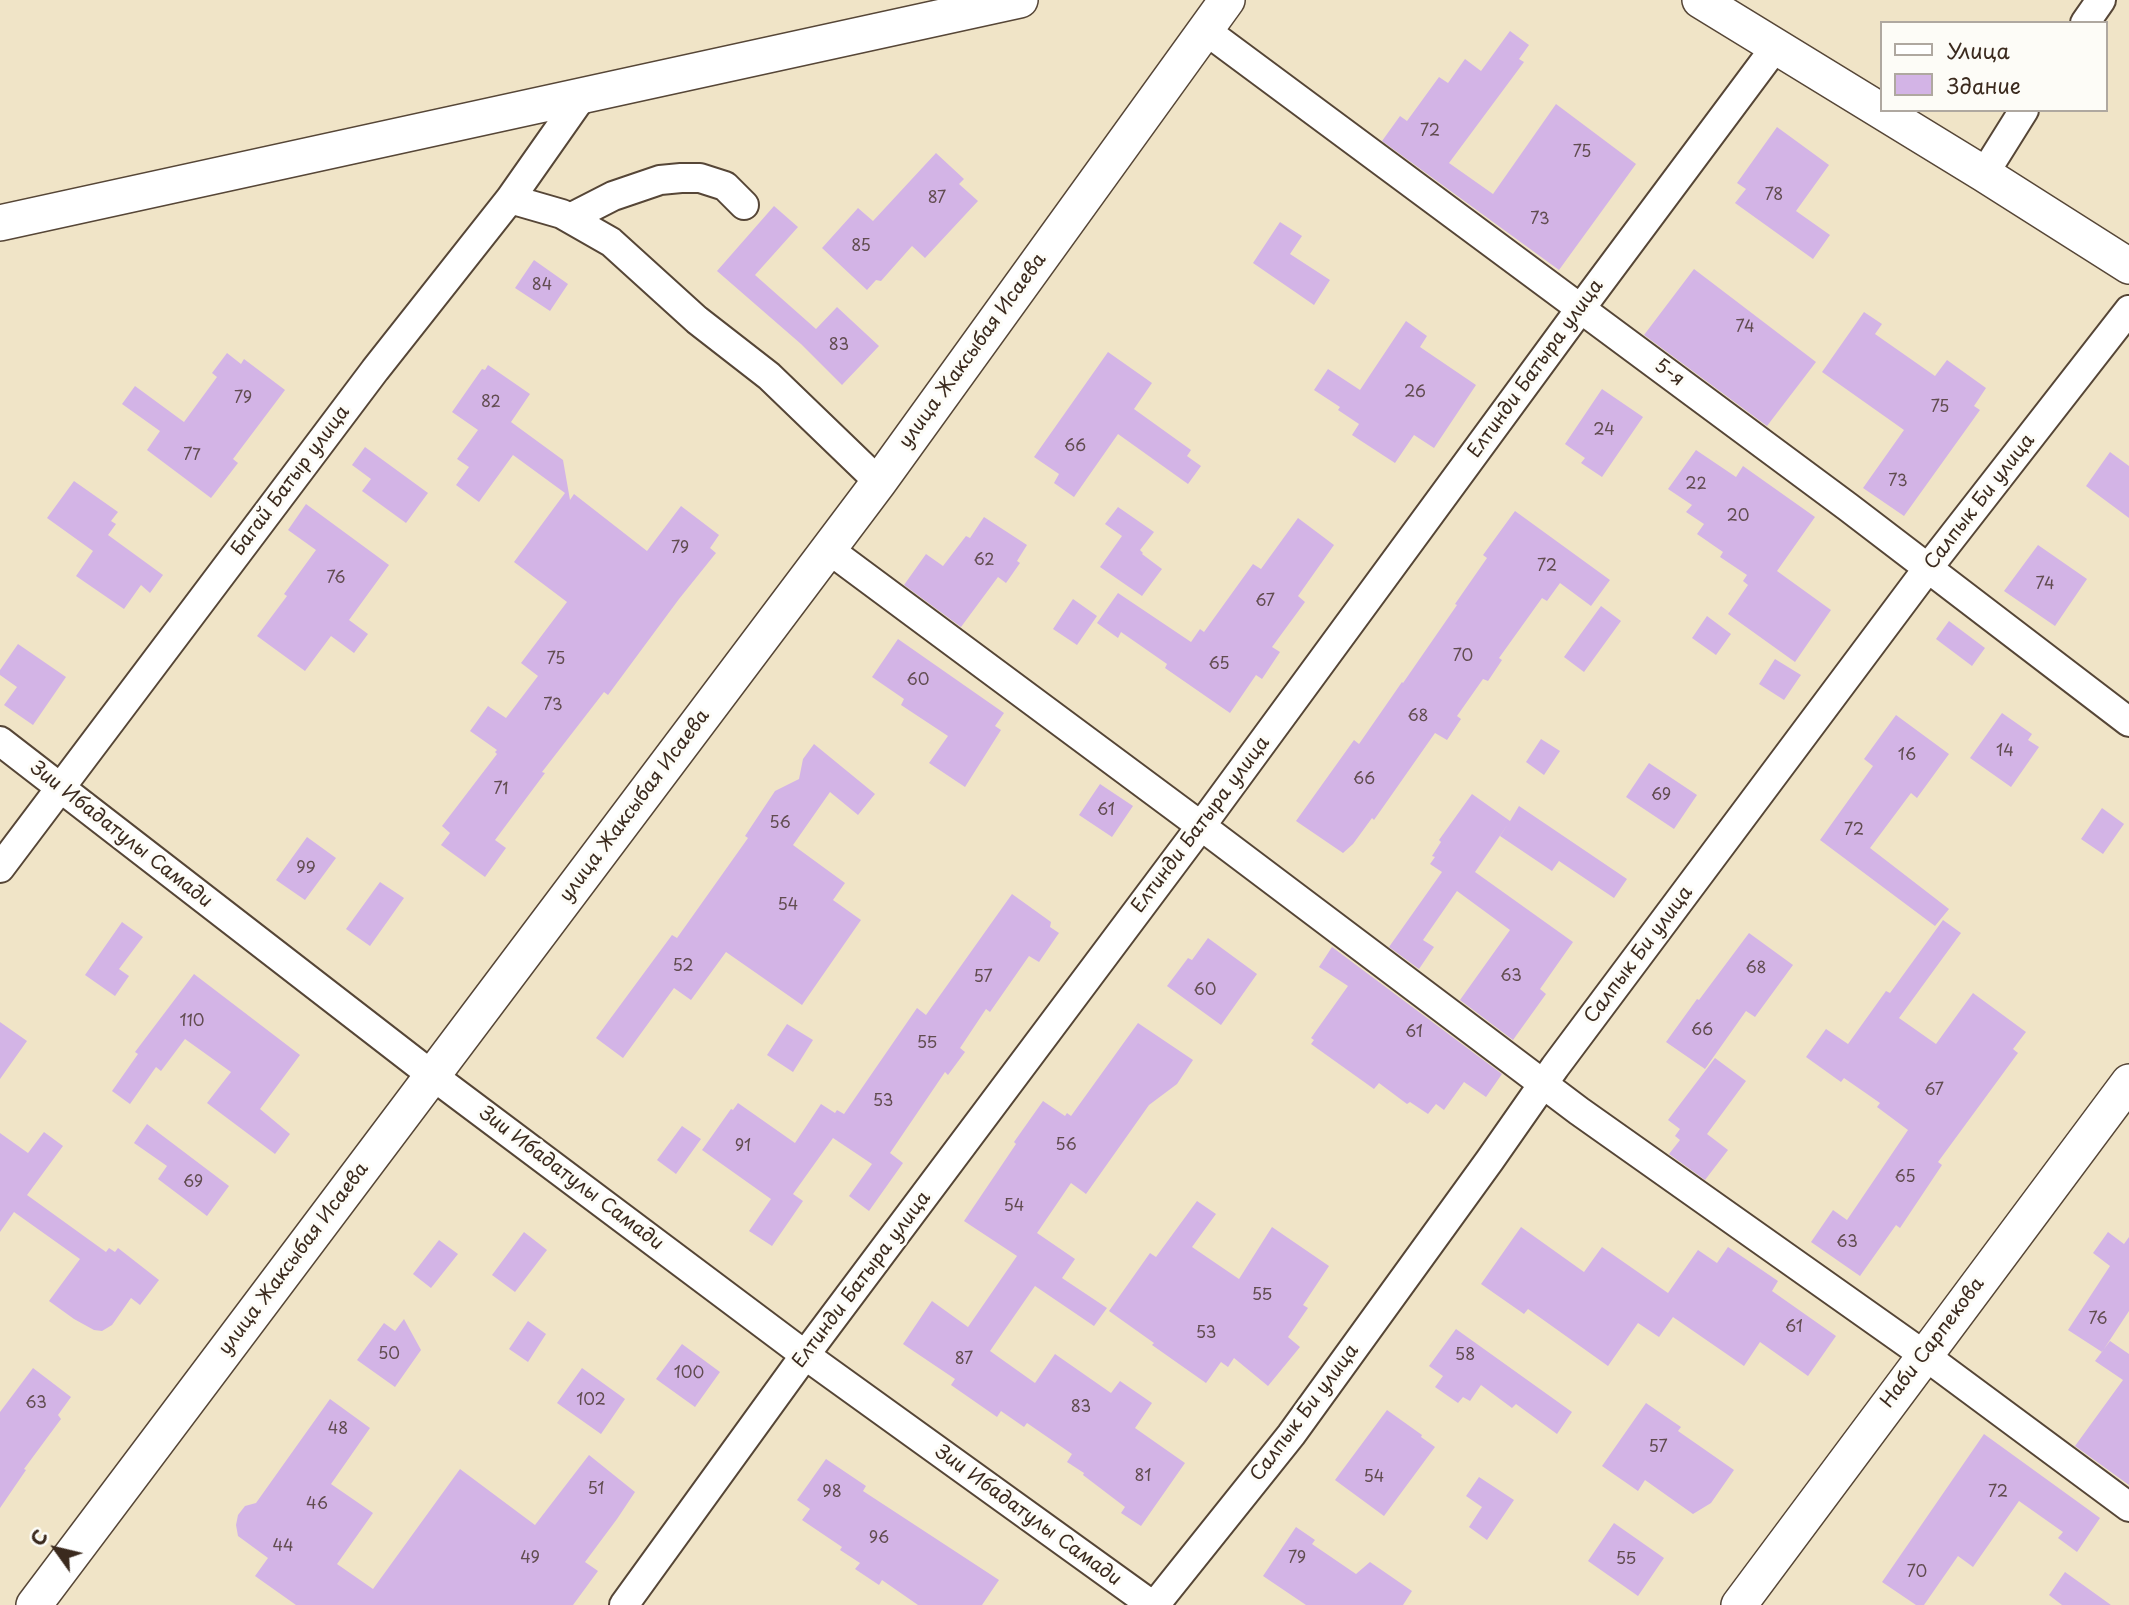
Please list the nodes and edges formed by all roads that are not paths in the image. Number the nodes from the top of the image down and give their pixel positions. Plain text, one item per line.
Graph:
1 (1020, 0) edge
2 (1227, 0) edge
3 (1700, 0) edge
4 (2101, 0) edge
5 (2086, 21) edge
6 (1205, 30) junction
7 (1777, 46) junction
8 (583, 95) junction
9 (1881, 110) edge
10 (1884, 112) edge
11 (2023, 112) edge
12 (1984, 174) junction
13 (510, 198) junction
14 (744, 205) dead end
15 (570, 218) junction
16 (0, 223) edge
17 (2129, 266) edge
18 (1581, 308) junction
19 (2129, 310) edge
20 (879, 482) junction
21 (828, 549) junction
22 (1928, 568) junction
23 (2129, 722) edge
24 (0, 741) edge
25 (59, 788) junction
26 (1201, 826) junction
27 (0, 868) edge
28 (433, 1076) junction
29 (2129, 1082) edge
30 (1542, 1083) junction
31 (805, 1355) junction
32 (1924, 1355) junction
33 (2129, 1507) edge
34 (34, 1605) edge
35 (624, 1605) edge
36 (1154, 1605) edge
37 (1739, 1605) edge

1 - 8 street
2 - 6 street, улица Жаксыбая Исаева
3 - 7 street
4 - 5 street
6 - 18 street, 5-я
6 - 20 street, улица Жаксыбая Исаева
7 - 9 street
7 - 18 street, Елтинди Батыра улица
8 - 13 street, Багай Батыр улица
8 - 16 street
10 - 12 street
11 - 12 street
12 - 17 street
13 - 15 street
13 - 25 street, Багай Батыр улица
14 - 15 street
15 - 20 street
18 - 22 street, 5-я
18 - 26 street, Елтинди Батыра улица
19 - 22 street, Салпык Би улица
20 - 21 street, улица Жаксыбая Исаева
21 - 26 street
21 - 28 street, улица Жаксыбая Исаева
22 - 23 street, 5-я
22 - 30 street, Салпык Би улица
24 - 25 street, Зии Ибадатулы Самади
25 - 27 street, Багай Батыр улица
25 - 28 street, Зии Ибадатулы Самади
26 - 30 street
26 - 31 street, Елтинди Батыра улица
28 - 31 street, Зии Ибадатулы Самади
28 - 34 street, улица Жаксыбая Исаева
29 - 32 street, Наби Сарпекова
30 - 32 street
30 - 36 street, Салпык Би улица
31 - 35 street, Елтинди Батыра улица
31 - 36 street, Зии Ибадатулы Самади
32 - 33 street
32 - 37 street, Наби Сарпекова

